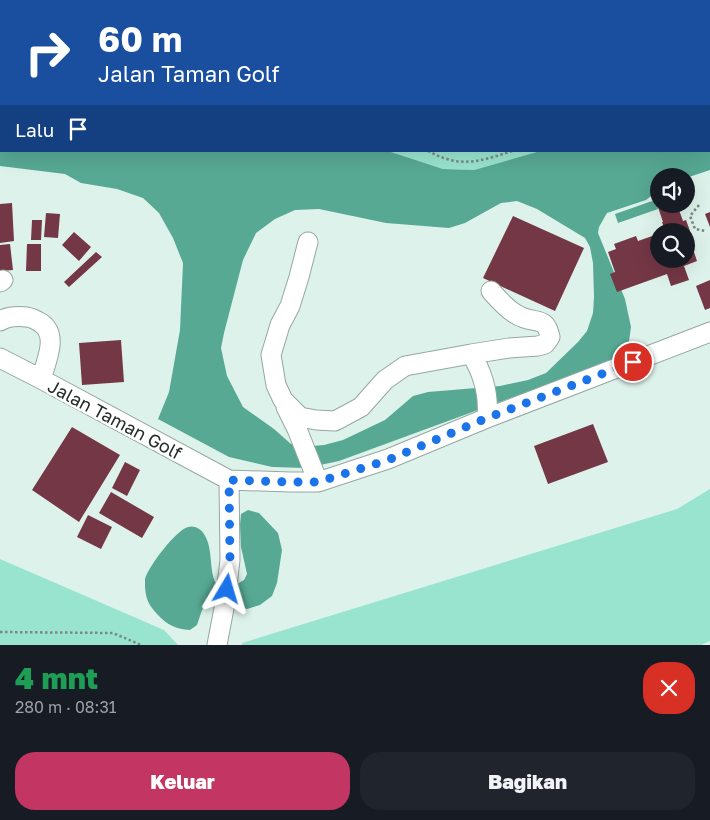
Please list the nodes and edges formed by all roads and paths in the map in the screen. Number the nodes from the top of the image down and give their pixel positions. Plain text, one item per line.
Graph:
1 (430, 152) edge
2 (509, 152) edge
3 (699, 205) dead end
4 (706, 231) dead end
5 (308, 242) dead end
6 (491, 291) dead end
7 (0, 321) edge
8 (710, 332) edge
9 (0, 358) edge
10 (474, 358) junction
11 (41, 379) junction
12 (283, 400) junction
13 (488, 414) junction
14 (316, 477) junction
15 (229, 480) junction
16 (0, 632) edge
17 (141, 645) edge
18 (216, 645) edge

1 - 2 path
3 - 4 path
5 - 12 street
6 - 10 street
7 - 11 street
8 - 13 street, Jalan Taman Golf
9 - 11 street, Jalan Taman Golf
10 - 12 street
10 - 13 street
11 - 15 street, Jalan Taman Golf
12 - 14 street
13 - 14 street, Jalan Taman Golf
14 - 15 street, Jalan Taman Golf
15 - 18 street
16 - 17 path

